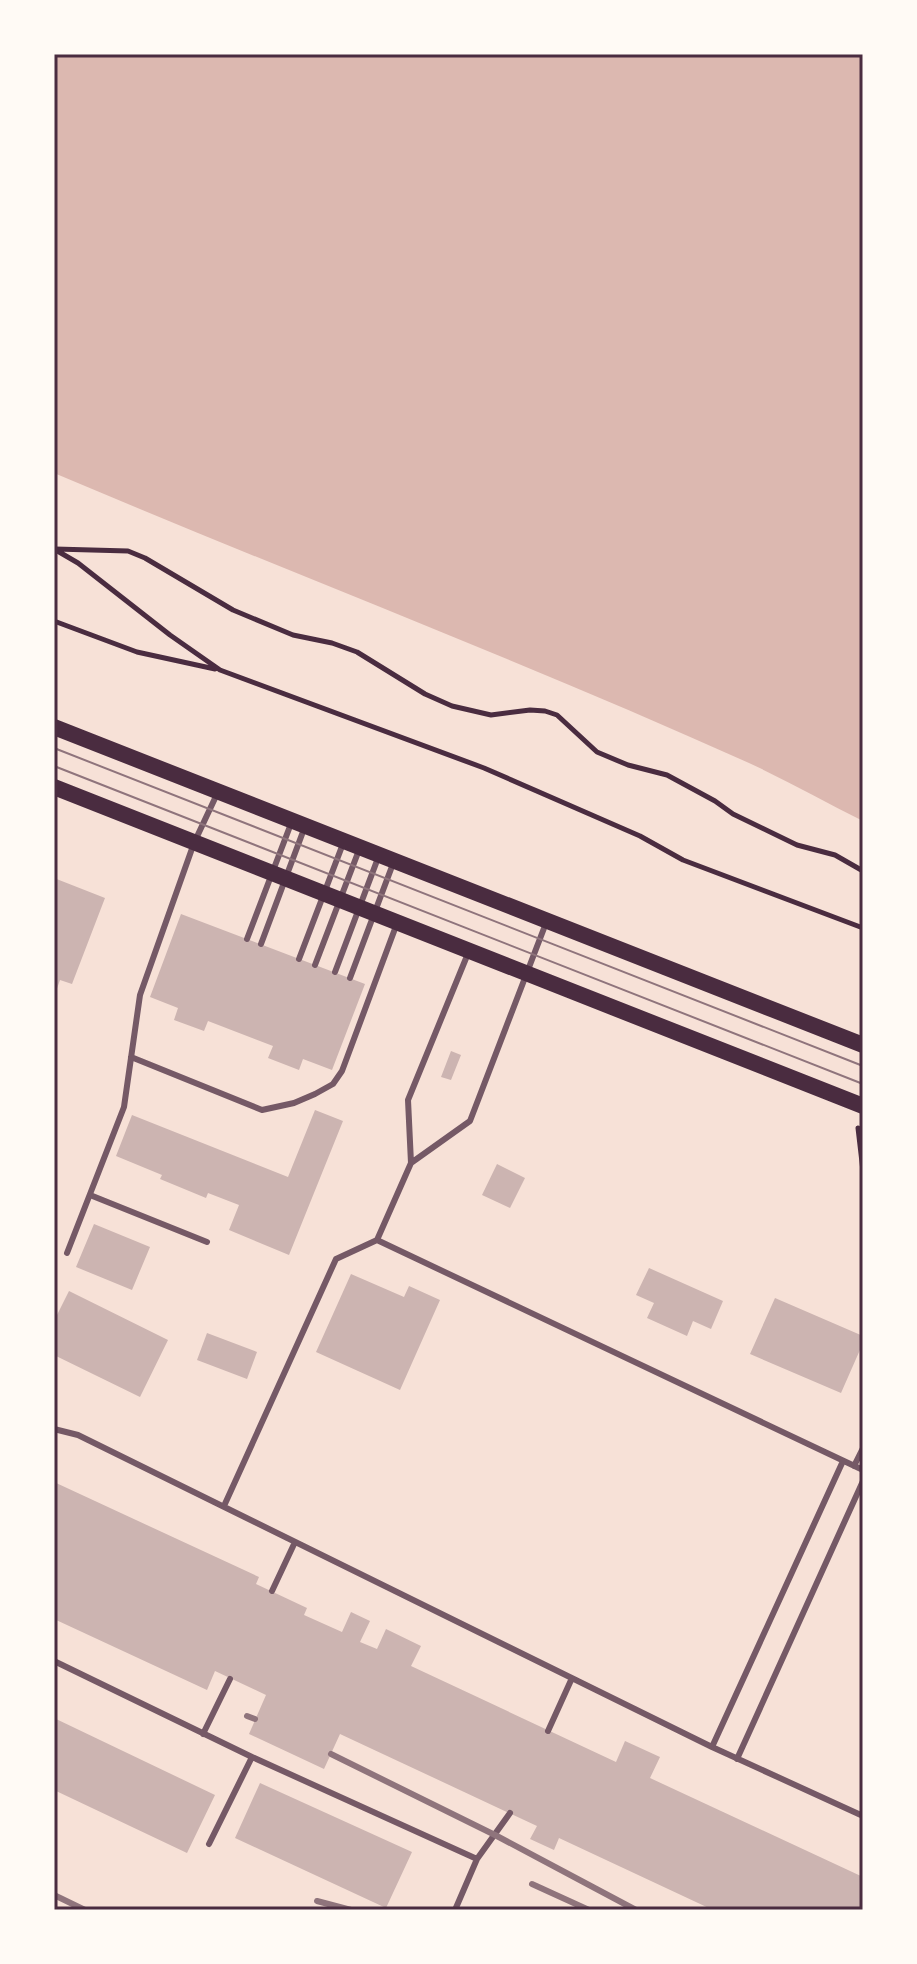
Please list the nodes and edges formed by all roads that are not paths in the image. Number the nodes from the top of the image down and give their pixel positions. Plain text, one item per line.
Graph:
1 (54, 727) edge
2 (54, 787) edge
3 (218, 792) junction
4 (299, 823) junction
5 (344, 841) junction
6 (194, 843) junction
7 (360, 847) junction
8 (387, 858) junction
9 (279, 876) junction
10 (324, 894) junction
11 (340, 900) junction
12 (367, 911) junction
13 (546, 921) junction
14 (397, 923) junction
15 (247, 939) dead end
16 (261, 944) dead end
17 (469, 951) junction
18 (299, 959) dead end
19 (315, 965) dead end
20 (335, 972) dead end
21 (525, 975) junction
22 (350, 978) dead end
23 (863, 1045) edge
24 (131, 1057) junction
25 (863, 1106) edge
26 (411, 1163) junction
27 (90, 1195) junction
28 (377, 1240) junction
29 (207, 1242) dead end
30 (67, 1253) dead end
31 (54, 1429) edge
32 (863, 1448) edge
33 (843, 1461) junction
34 (854, 1466) junction
35 (863, 1470) edge
36 (863, 1481) edge
37 (224, 1506) junction
38 (295, 1542) junction
39 (272, 1591) dead end
40 (54, 1661) edge
41 (572, 1678) junction
42 (230, 1679) dead end
43 (548, 1731) dead end
44 (203, 1734) junction
45 (712, 1747) junction
46 (252, 1757) junction
47 (737, 1759) junction
48 (510, 1813) dead end
49 (863, 1816) edge
50 (209, 1844) dead end
51 (477, 1859) junction
52 (455, 1910) edge

1 - 3 main road
2 - 6 main road
3 - 4 main road
3 - 6 lane
4 - 5 main road
4 - 9 lane
4 - 9 lane
5 - 7 main road
5 - 10 lane
6 - 9 main road
6 - 24 lane
7 - 8 main road
7 - 11 lane
8 - 12 lane
8 - 12 lane
8 - 13 main road
9 - 10 main road
9 - 15 lane
9 - 16 lane
10 - 11 main road
10 - 18 lane
11 - 12 main road
11 - 19 lane
12 - 14 main road
12 - 20 lane
12 - 22 lane
13 - 21 lane
13 - 23 main road
14 - 17 main road
14 - 24 lane
17 - 21 main road
17 - 26 lane
21 - 25 main road
21 - 26 lane
24 - 27 lane
26 - 28 lane
27 - 29 lane
27 - 30 lane
28 - 33 lane
28 - 37 lane
31 - 37 lane
32 - 34 lane
33 - 34 lane
33 - 45 lane
34 - 35 lane
36 - 47 lane
37 - 38 lane
38 - 39 lane
38 - 41 lane
40 - 44 lane
41 - 43 lane
41 - 45 lane
42 - 44 lane
44 - 46 lane
45 - 47 lane
46 - 50 lane
46 - 51 lane
47 - 49 lane
48 - 51 lane
51 - 52 lane

